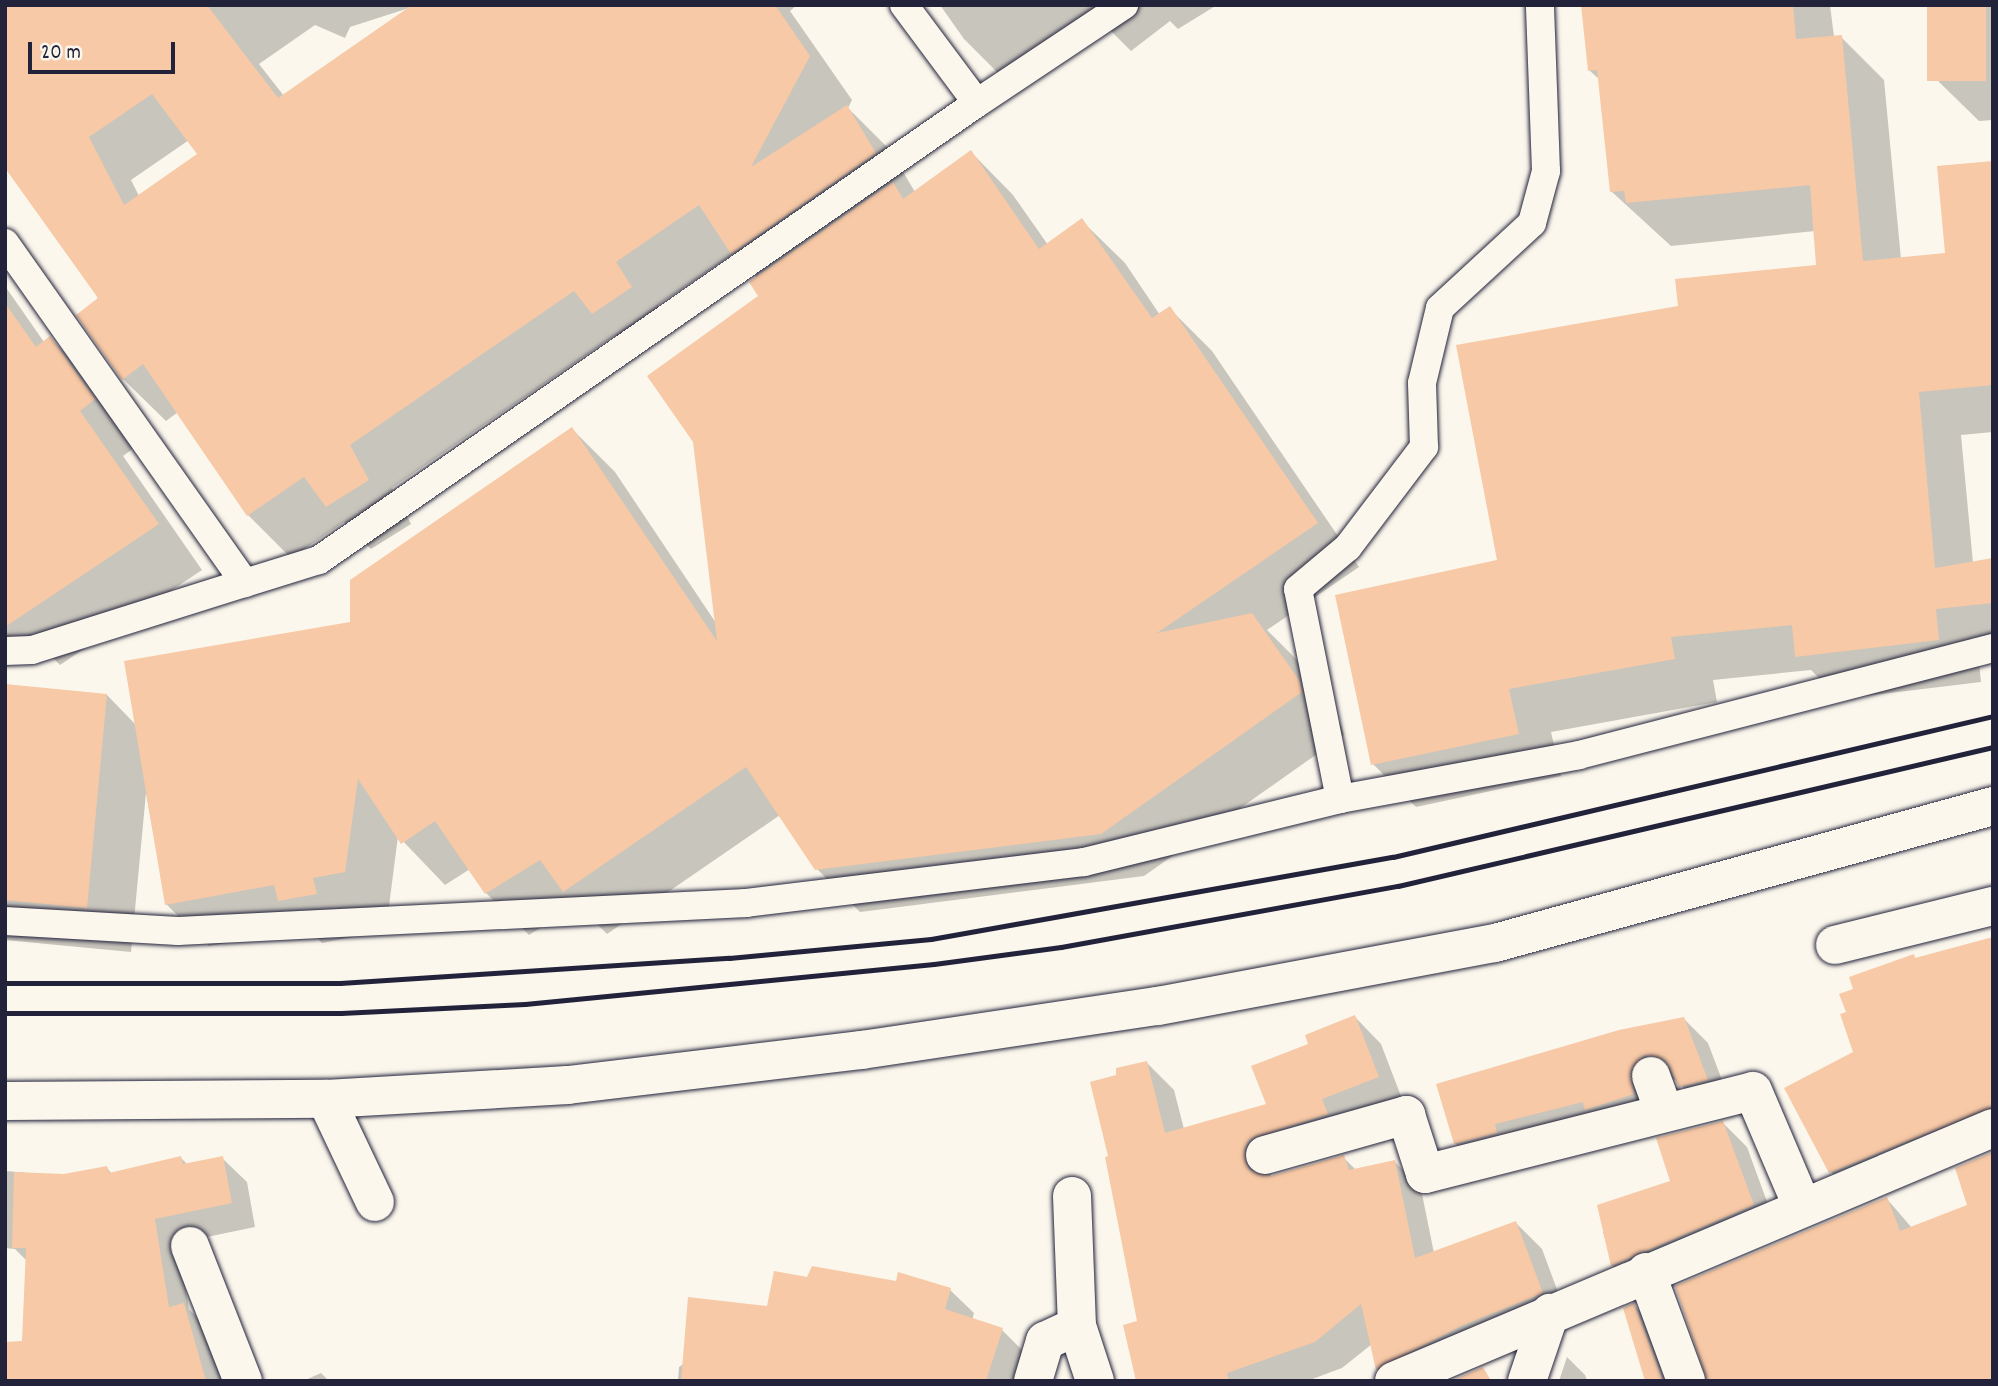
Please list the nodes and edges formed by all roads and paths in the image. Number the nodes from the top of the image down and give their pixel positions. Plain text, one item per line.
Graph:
1 (904, 5) edge
2 (1124, 5) edge
3 (1540, 5) edge
4 (977, 103) junction
5 (5, 243) edge
6 (245, 583) junction
7 (1993, 648) edge
8 (5, 651) edge
9 (1340, 799) junction
10 (1993, 806) edge
11 (1993, 906) edge
12 (5, 921) edge
13 (1835, 945) dead end
14 (326, 1099) junction
15 (5, 1101) edge
16 (1993, 1128) edge
17 (1265, 1155) dead end
18 (1072, 1196) dead end
19 (375, 1202) dead end
20 (1802, 1206) junction
21 (190, 1246) dead end
22 (1646, 1272) junction
23 (1550, 1313) junction
24 (1077, 1326) junction
25 (243, 1381) edge
26 (1033, 1381) edge
27 (1095, 1381) edge
28 (1394, 1381) edge
29 (1527, 1381) edge
30 (1686, 1381) edge

1 - 4 lane
2 - 4 lane
3 - 9 lane
4 - 6 lane
5 - 6 lane
6 - 8 lane
7 - 9 lane
9 - 12 lane
10 - 14 street
11 - 13 street
14 - 15 street
14 - 19 street
16 - 20 street
17 - 20 street
18 - 24 street
20 - 22 street
21 - 25 street
22 - 23 street
22 - 30 street
23 - 28 street
23 - 29 street
24 - 26 street
24 - 27 street

